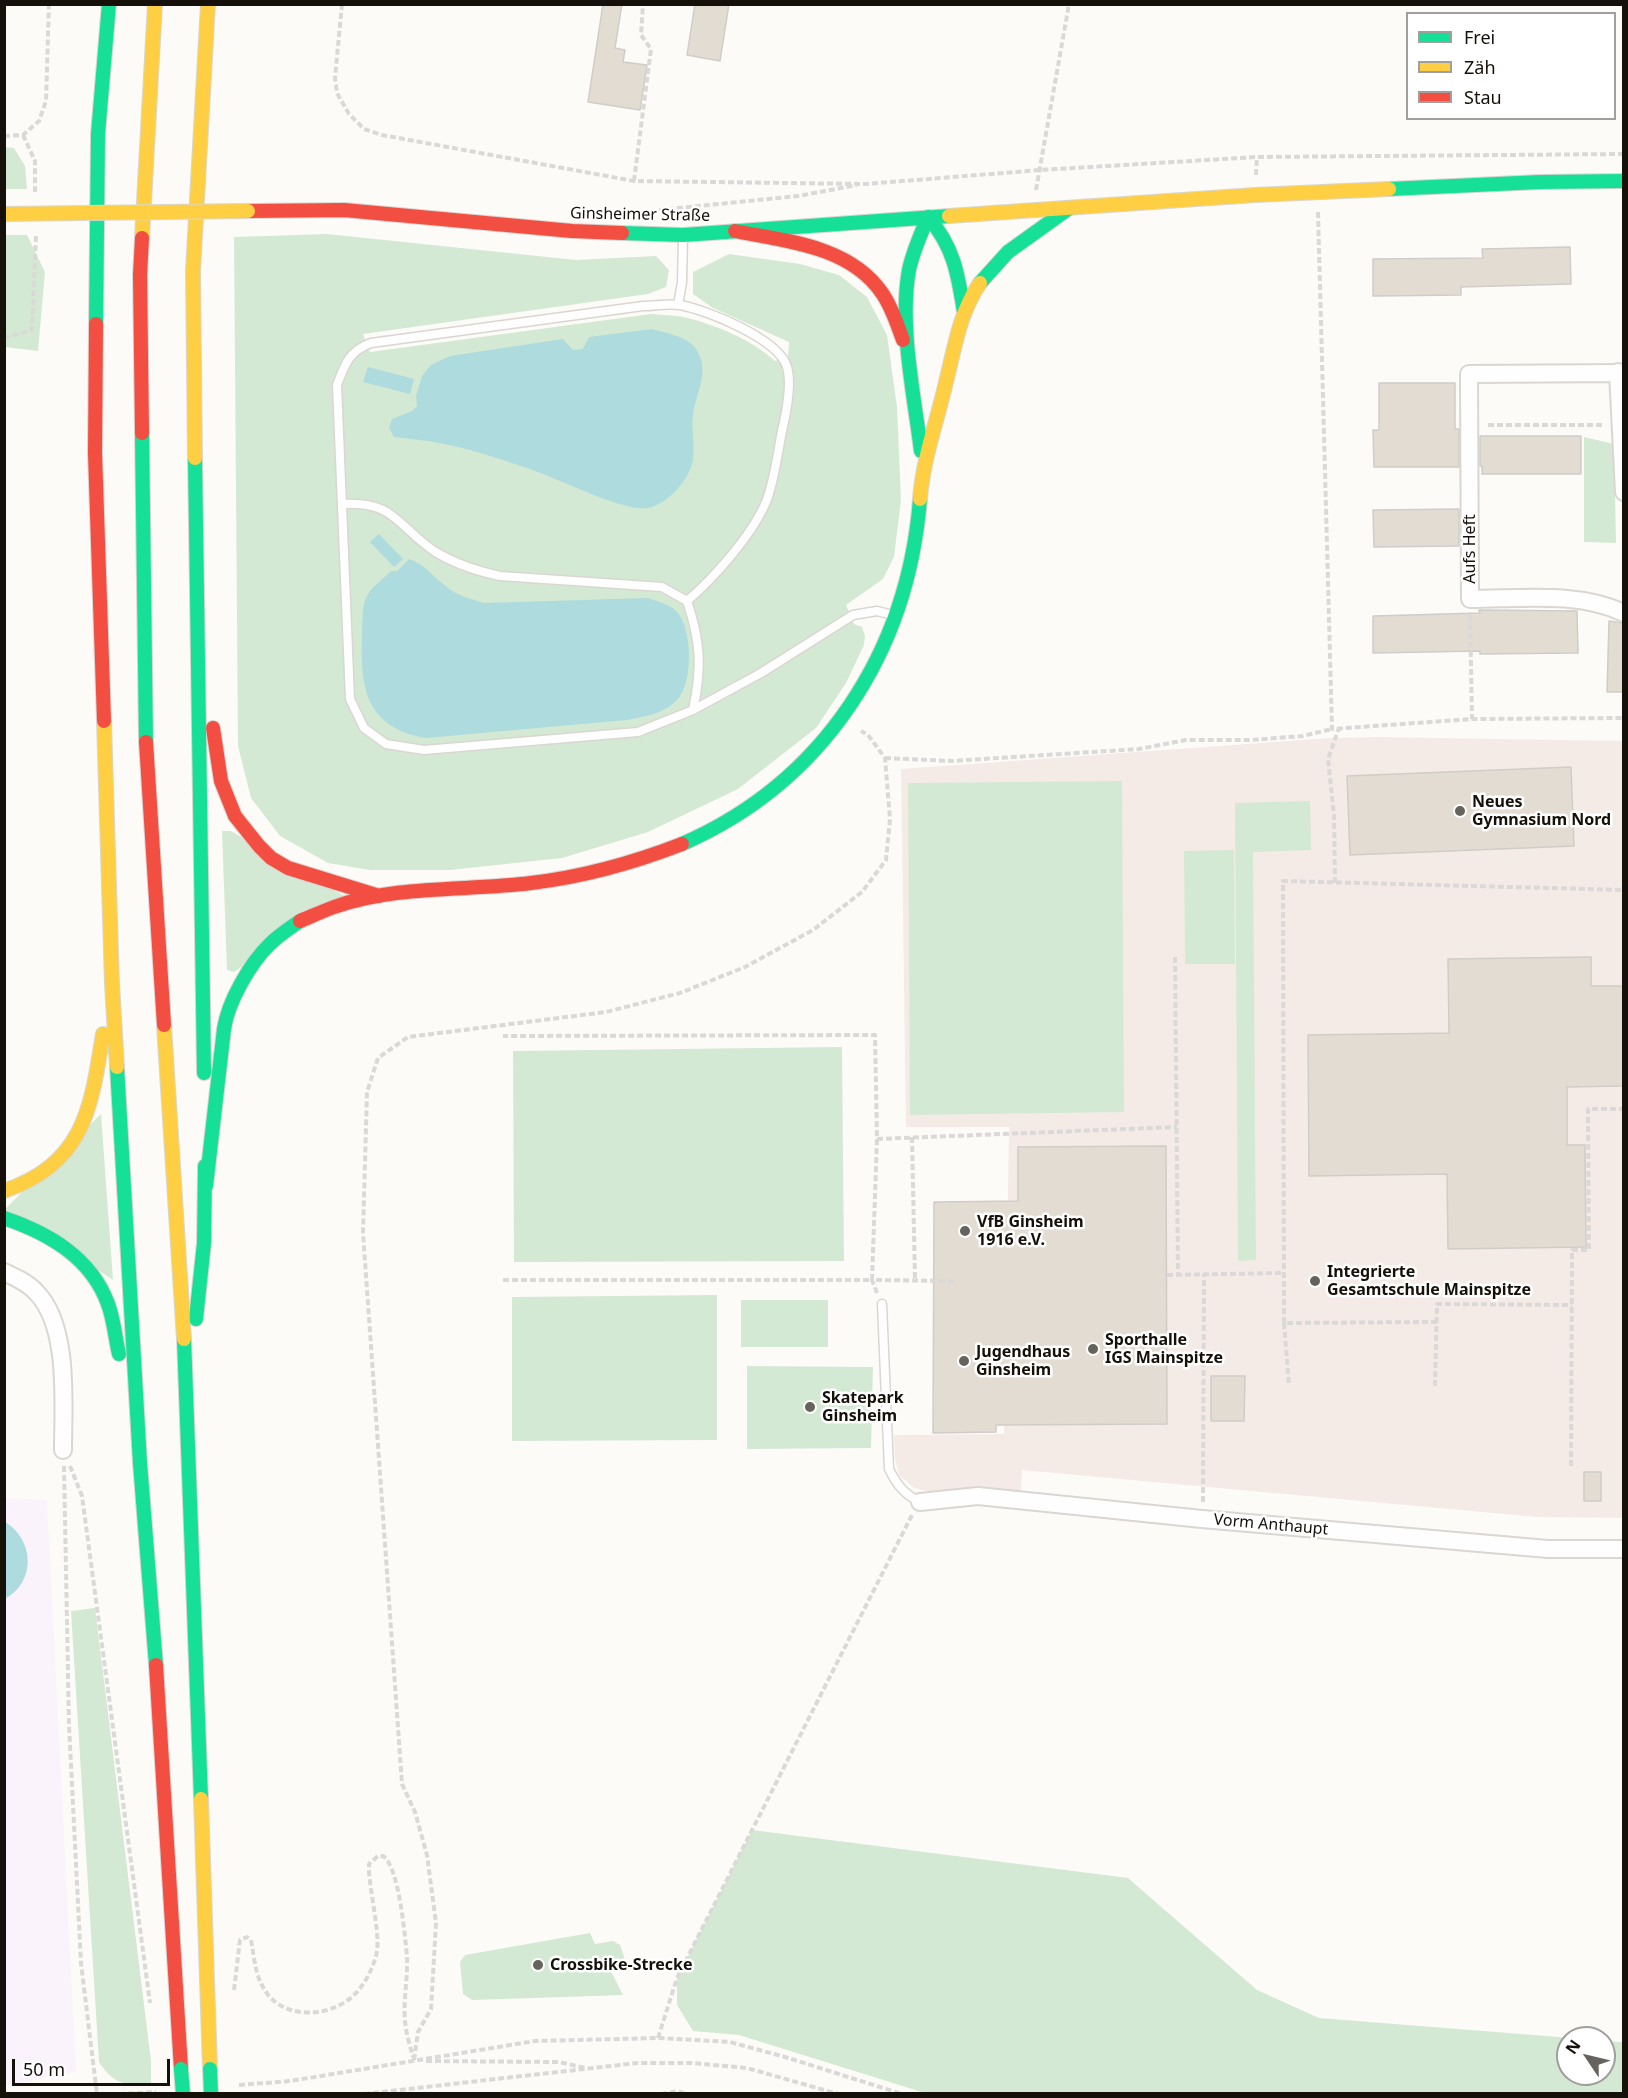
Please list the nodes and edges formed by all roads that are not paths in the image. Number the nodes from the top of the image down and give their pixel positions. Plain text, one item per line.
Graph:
1 (109, 4) edge
2 (156, 4) edge
3 (208, 4) edge
4 (92, 47) dead end
5 (98, 134) junction
6 (1623, 181) edge
7 (1068, 209) junction
8 (4, 214) edge
9 (928, 218) junction
10 (735, 231) junction
11 (683, 236) junction
12 (678, 305) junction
13 (964, 312) junction
14 (908, 353) junction
15 (1621, 373) edge
16 (924, 466) junction
17 (1623, 492) edge
18 (342, 504) junction
19 (687, 601) junction
20 (1623, 612) edge
21 (897, 616) junction
22 (196, 625) junction
23 (693, 710) junction
24 (379, 896) junction
25 (112, 984) junction
26 (206, 1186) junction
27 (4, 1191) edge
28 (4, 1218) edge
29 (4, 1272) edge
30 (882, 1304) road end
31 (187, 1393) junction
32 (63, 1450) road end
33 (140, 1463) junction
34 (920, 1502) joint
35 (1623, 1549) edge
36 (183, 2094) edge
37 (211, 2094) edge

1 - 5 main road
2 - 31 main road
3 - 22 main road
4 - 5 main road
5 - 25 main road
6 - 7 main road, Ginsheimer Straße
7 - 9 main road, Ginsheimer Straße
7 - 13 main road
8 - 11 main road, Ginsheimer Straße, bridge
9 - 10 main road, Ginsheimer Straße
9 - 13 main road
9 - 14 main road
10 - 11 main road, Ginsheimer Straße
10 - 14 main road
11 - 12 lane
12 - 18 lane
12 - 19 lane
13 - 16 main road
14 - 16 main road
15 - 17 street
15 - 20 street, Aufs Heft
16 - 21 main road
18 - 19 lane
18 - 23 lane
19 - 23 lane
21 - 23 lane
21 - 24 main road
22 - 24 main road
22 - 26 main road
24 - 26 main road
25 - 27 main road
25 - 33 main road
26 - 31 main road
28 - 33 main road
29 - 32 street
30 - 34 lane
31 - 37 main road, bridge
33 - 36 main road, bridge
34 - 35 street, Vorm Anthaupt

